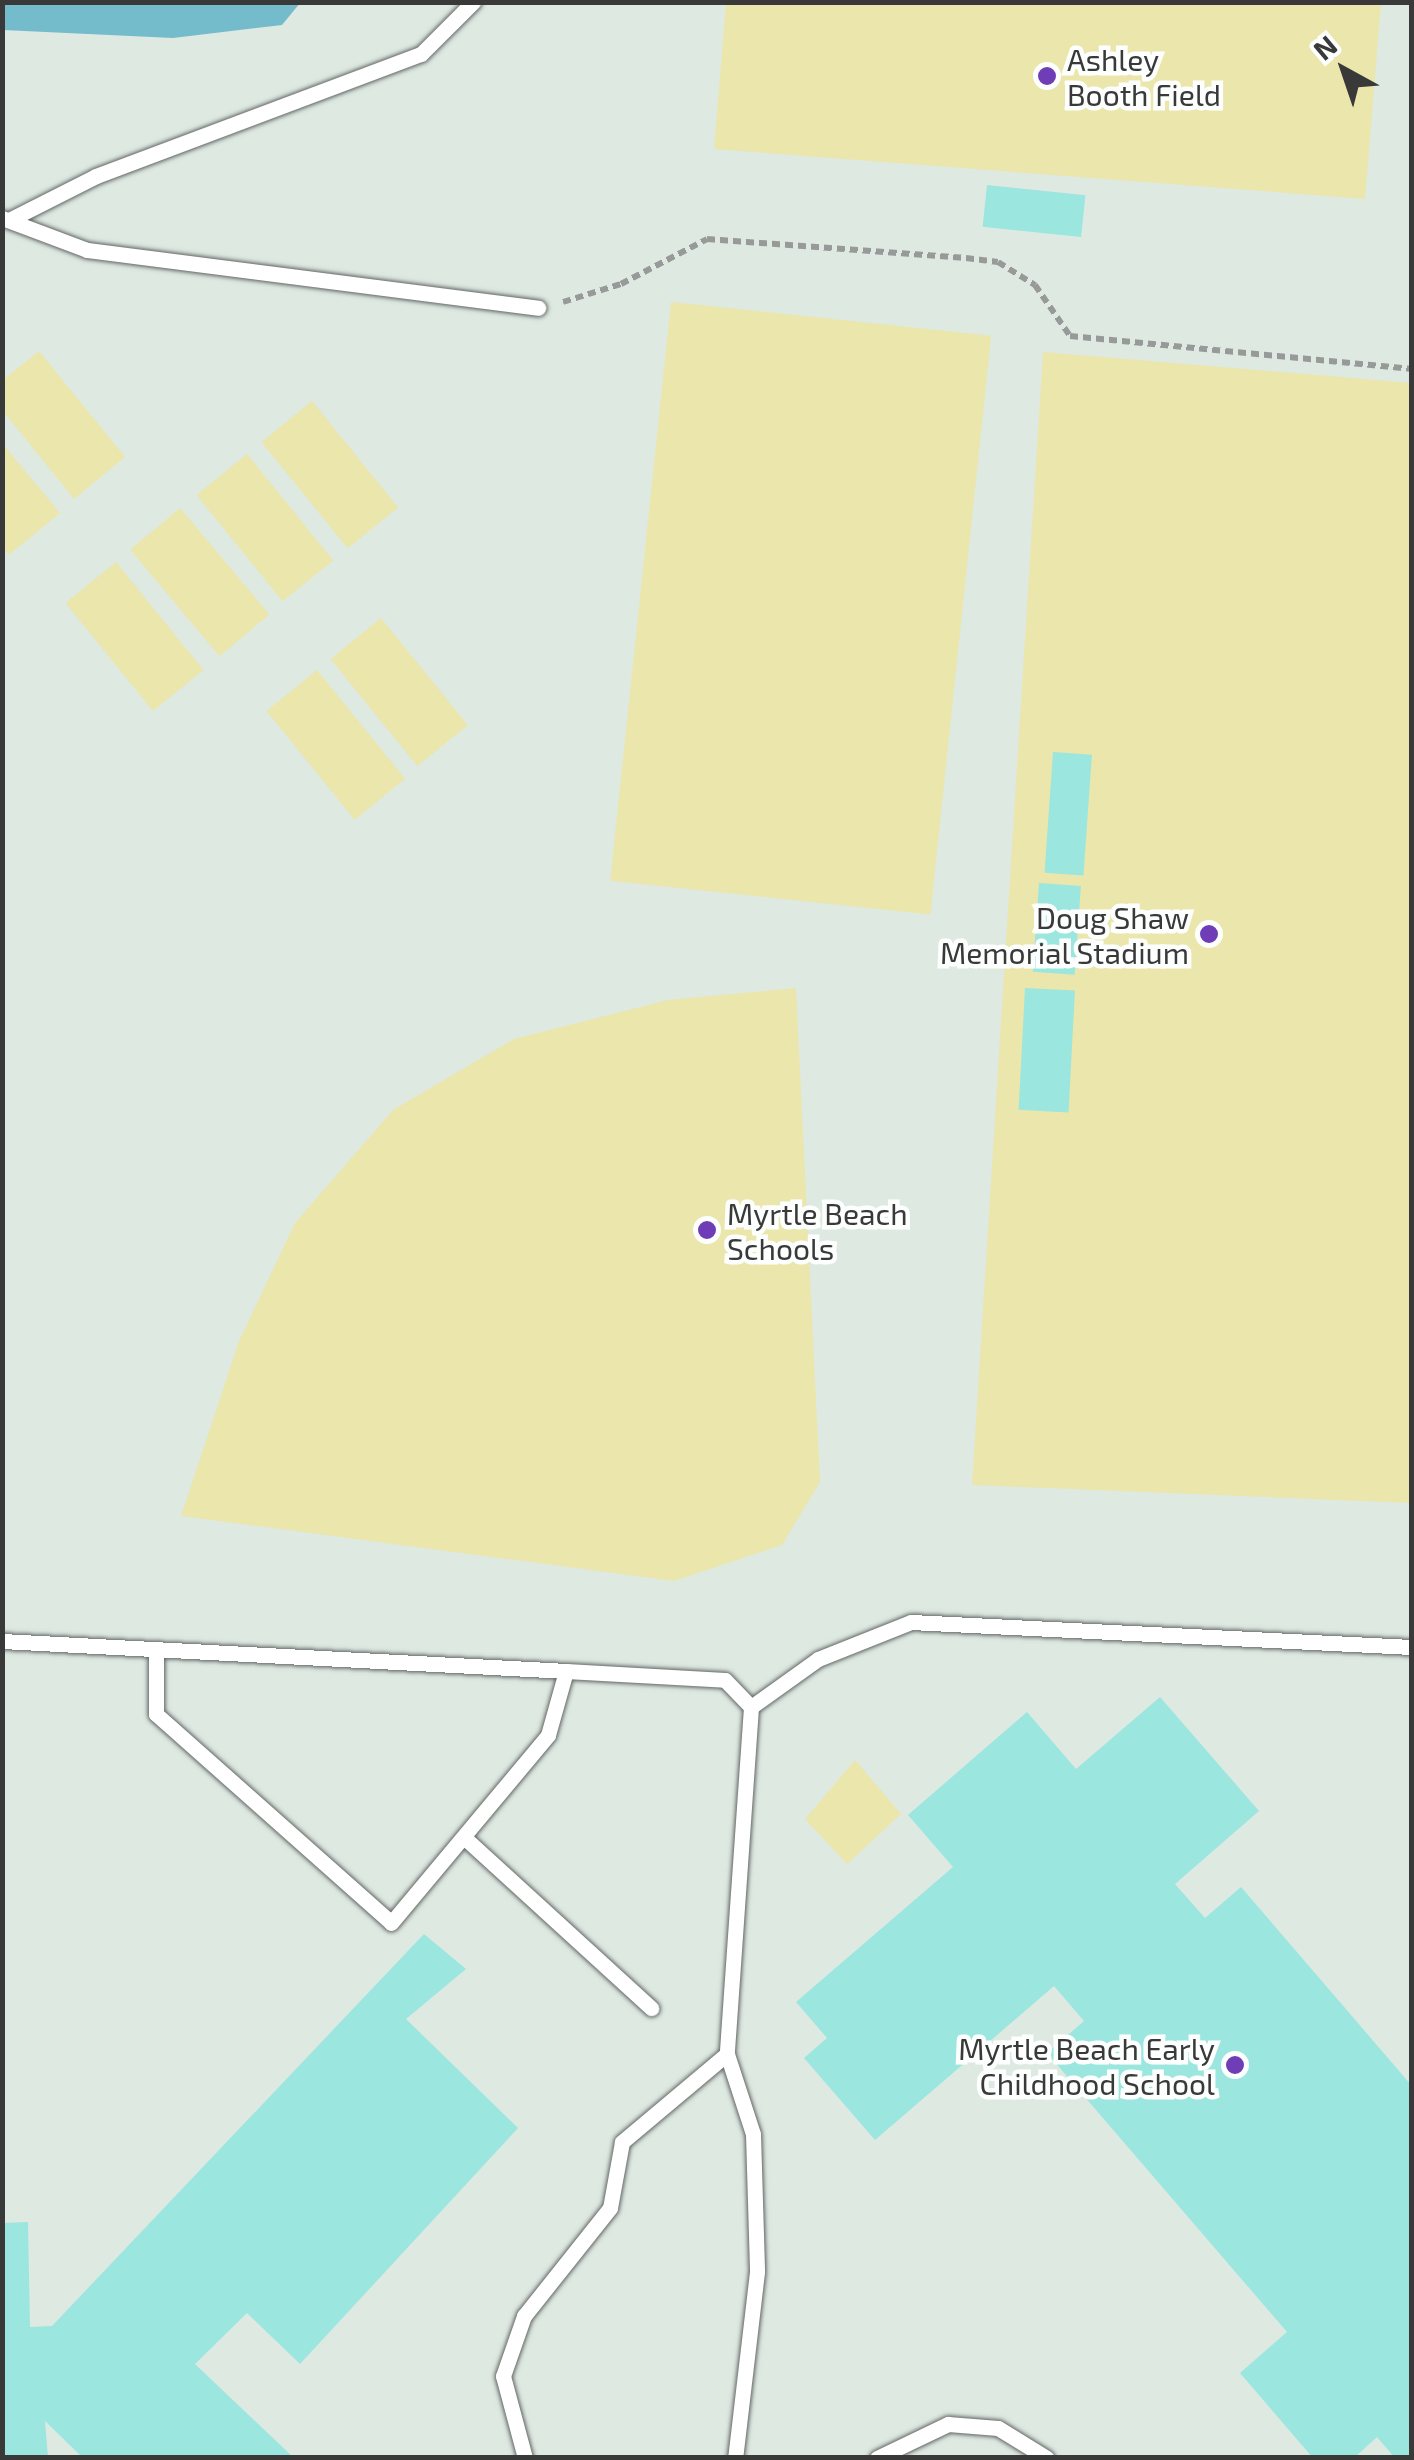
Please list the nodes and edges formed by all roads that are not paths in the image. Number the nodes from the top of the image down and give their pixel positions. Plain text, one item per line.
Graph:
1 (473, 2) edge
2 (5, 220) edge
3 (538, 308) road end
4 (2, 1642) edge
5 (1412, 1646) edge
6 (156, 1650) junction
7 (566, 1671) junction
8 (750, 1707) junction
9 (466, 1839) junction
10 (651, 2008) dead end
11 (727, 2054) junction
12 (525, 2458) edge
13 (734, 2458) edge
14 (877, 2458) edge
15 (1047, 2458) edge

1 - 2 lane
2 - 3 lane
4 - 6 lane
5 - 8 lane
6 - 7 lane
6 - 9 lane
7 - 8 lane
7 - 9 lane
8 - 11 lane
9 - 10 lane
11 - 12 lane
11 - 13 lane
14 - 15 lane

